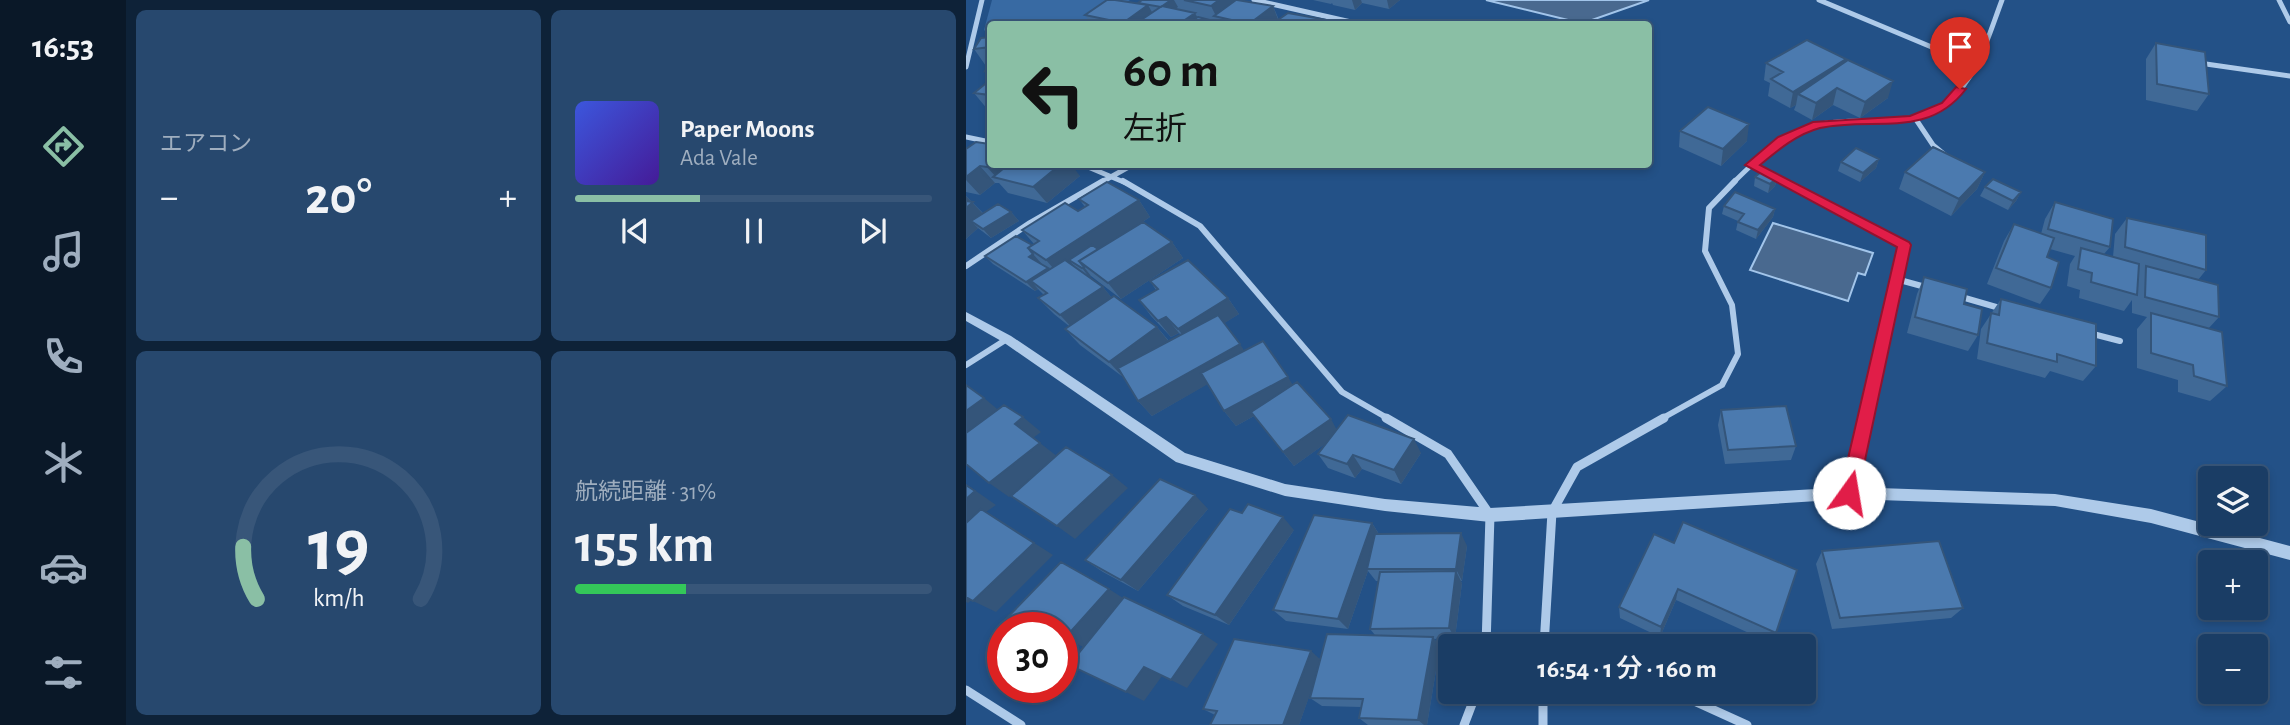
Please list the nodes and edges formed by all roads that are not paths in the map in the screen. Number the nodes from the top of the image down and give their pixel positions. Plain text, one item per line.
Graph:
1 (982, 0) edge
2 (1254, 0) edge
3 (1819, 0) edge
4 (2002, 0) edge
5 (2279, 0) edge
6 (1347, 21) edge
7 (2290, 22) edge
8 (974, 37) junction
9 (982, 37) edge
10 (2199, 63) edge
11 (1977, 66) junction
12 (966, 67) edge
13 (2290, 76) edge
14 (1915, 118) junction
15 (966, 137) edge
16 (987, 141) edge
17 (1950, 159) edge
18 (1751, 165) junction
19 (1092, 168) edge
20 (1127, 168) edge
21 (1114, 176) junction
22 (966, 266) edge
23 (1896, 279) junction
24 (1936, 290) edge
25 (1949, 293) edge
26 (2015, 312) edge
27 (966, 316) edge
28 (2080, 330) edge
29 (1007, 339) junction
30 (2120, 341) dead end
31 (966, 365) edge
32 (1849, 493) junction
33 (1552, 512) junction
34 (1490, 515) junction
35 (2290, 554) edge
36 (1486, 634) edge
37 (1545, 634) edge
38 (966, 690) edge
39 (1472, 704) edge
40 (1543, 704) edge
41 (1701, 704) edge
42 (1021, 725) edge
43 (1464, 725) edge
44 (1543, 725) edge
45 (1747, 725) edge

1 - 8 street
2 - 6 street
3 - 11 street
4 - 11 street
5 - 7 street
8 - 9 street
8 - 12 street
10 - 13 street
11 - 14 street
14 - 17 street
14 - 18 street
15 - 16 street
18 - 23 street
18 - 33 street
19 - 21 street
20 - 21 street
21 - 22 street
21 - 34 street
23 - 24 street
23 - 32 street
25 - 26 street
27 - 29 street
28 - 30 street
29 - 31 street
29 - 34 street
32 - 33 street
32 - 35 street
33 - 34 street
33 - 37 street
34 - 36 street
38 - 42 street
39 - 43 street
40 - 44 street
41 - 45 street

